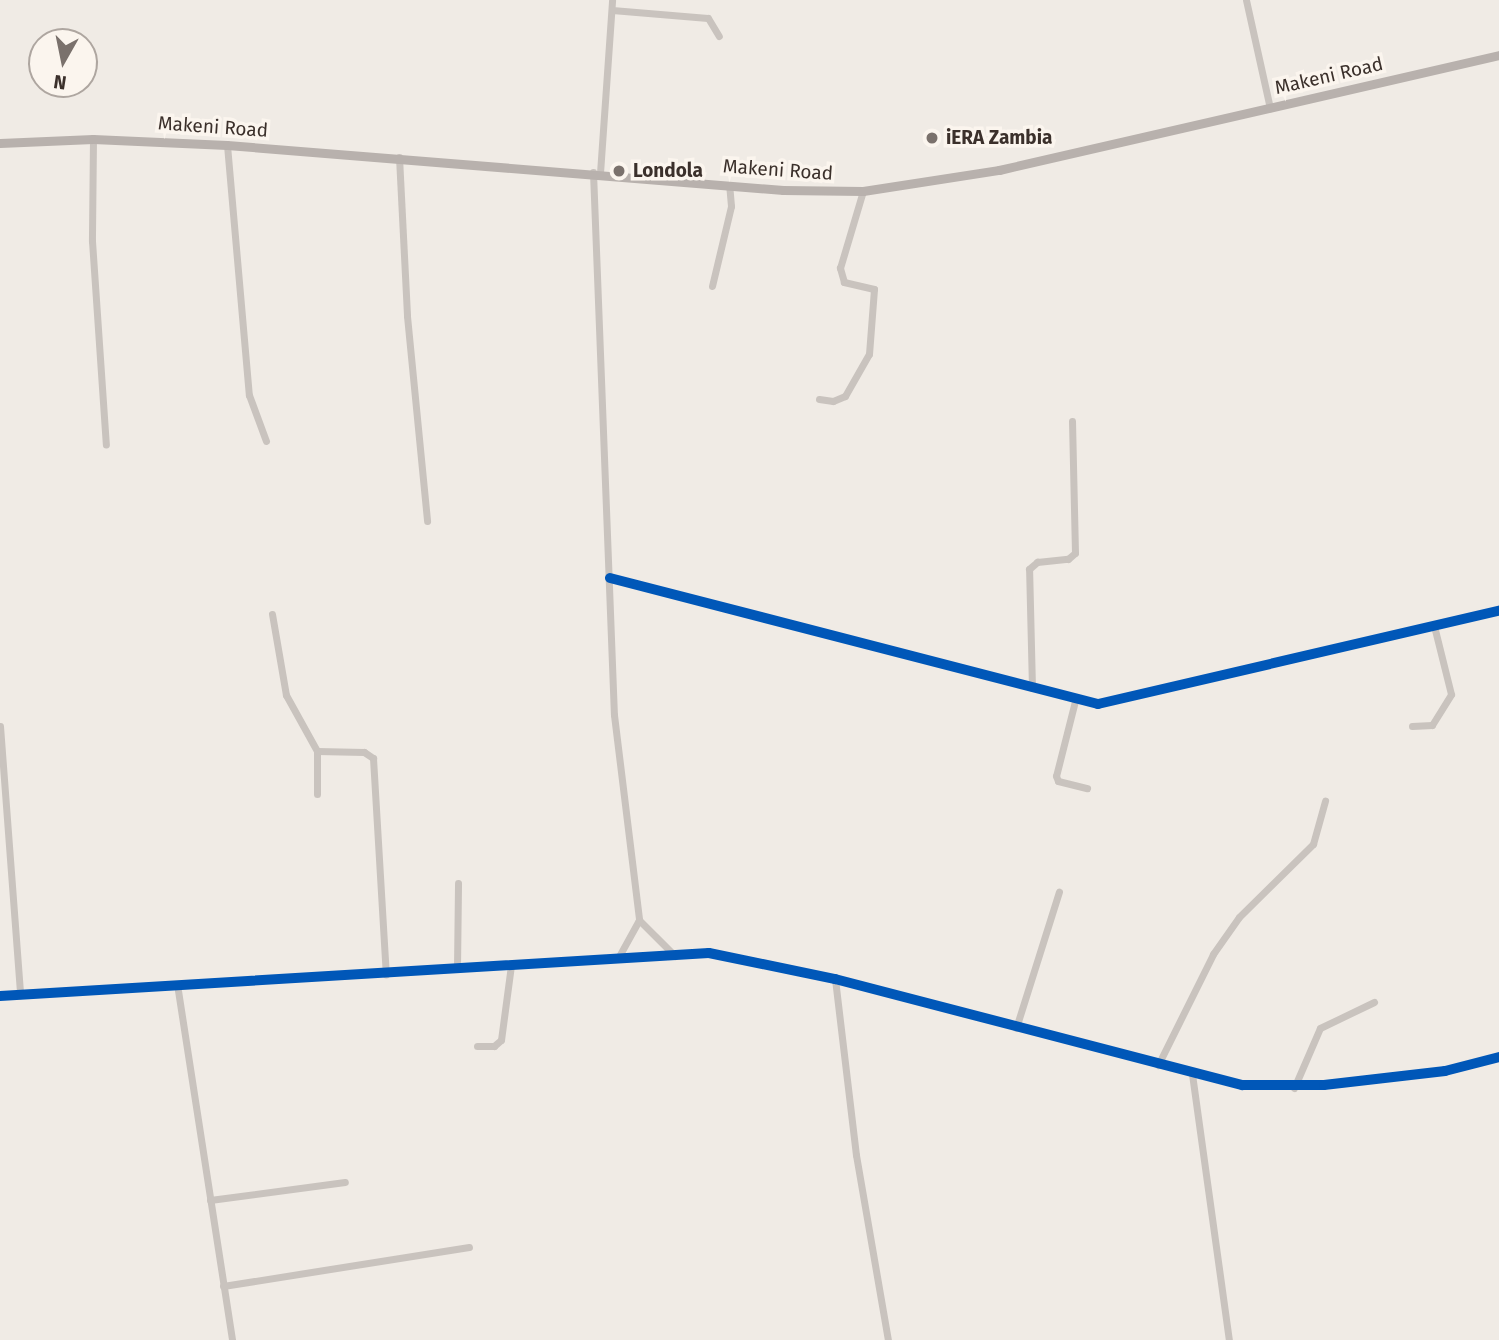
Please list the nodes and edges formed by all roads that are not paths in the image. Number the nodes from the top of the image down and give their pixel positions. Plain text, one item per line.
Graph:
1 (612, 0) edge
2 (1246, 0) edge
3 (612, 10) junction
4 (719, 36) dead end
5 (1499, 55) edge
6 (1270, 108) junction
7 (93, 139) junction
8 (0, 143) edge
9 (227, 145) junction
10 (398, 157) junction
11 (596, 173) junction
12 (729, 185) junction
13 (863, 191) junction
14 (712, 286) dead end
15 (819, 399) dead end
16 (1072, 421) dead end
17 (266, 441) dead end
18 (106, 445) dead end
19 (427, 521) dead end
20 (610, 578) junction
21 (1499, 611) edge
22 (272, 614) dead end
23 (1434, 626) junction
24 (1032, 688) junction
25 (1075, 701) junction
26 (0, 726) edge
27 (1412, 726) dead end
28 (317, 751) junction
29 (1087, 788) dead end
30 (317, 794) dead end
31 (1325, 801) dead end
32 (458, 883) dead end
33 (1059, 892) dead end
34 (639, 920) junction
35 (675, 956) junction
36 (618, 958) junction
37 (510, 965) junction
38 (457, 968) junction
39 (386, 975) junction
40 (835, 979) junction
41 (177, 984) junction
42 (20, 995) junction
43 (0, 996) edge
44 (1374, 1002) dead end
45 (1016, 1028) junction
46 (477, 1045) dead end
47 (1499, 1057) edge
48 (1158, 1065) junction
49 (1192, 1074) junction
50 (1294, 1088) junction
51 (345, 1182) dead end
52 (210, 1200) junction
53 (469, 1247) dead end
54 (223, 1286) junction
55 (232, 1340) edge
56 (888, 1340) edge
57 (1229, 1340) edge

1 - 3 street
2 - 6 street
3 - 4 street
3 - 11 street
5 - 6 main road, Makeni Road
6 - 13 main road, Makeni Road
7 - 8 main road, Makeni Road
7 - 9 main road, Makeni Road
7 - 18 street
9 - 10 main road, Makeni Road
9 - 17 street
10 - 11 main road, Makeni Road
10 - 19 street
11 - 12 main road, Makeni Road
11 - 20 street
12 - 13 main road, Makeni Road
12 - 14 street
13 - 15 street
16 - 24 street
20 - 24 street
20 - 34 street
21 - 23 street
22 - 28 street
23 - 25 street
23 - 27 street
24 - 25 street
25 - 29 street
26 - 42 street
28 - 30 street
28 - 39 street
31 - 48 street
32 - 38 street
33 - 45 street
34 - 35 street
34 - 36 street
35 - 36 street
35 - 40 street
36 - 37 street
37 - 38 street
37 - 46 street
38 - 39 street
39 - 41 street
40 - 45 street
40 - 56 street
41 - 42 street
41 - 52 street
42 - 43 street
44 - 50 street
45 - 48 street
47 - 50 street
48 - 49 street
49 - 50 street
49 - 57 street
51 - 52 street
52 - 54 street
53 - 54 street
54 - 55 street

